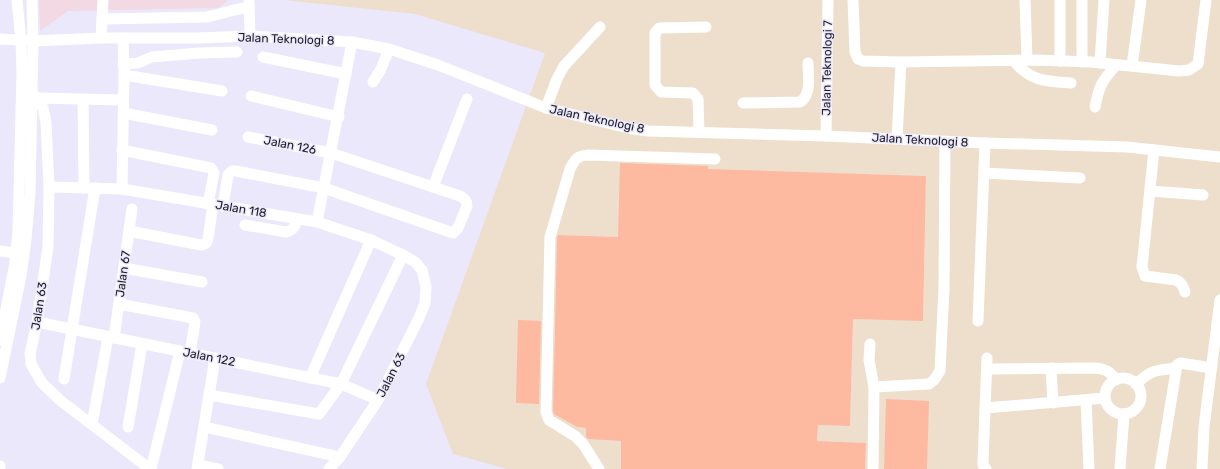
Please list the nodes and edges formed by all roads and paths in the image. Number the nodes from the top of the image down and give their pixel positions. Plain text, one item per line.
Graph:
1 (17, 0) edge
2 (32, 0) edge
3 (103, 0) edge
4 (828, 0) edge
5 (853, 0) edge
6 (1025, 0) edge
7 (1060, 0) edge
8 (1082, 0) edge
9 (1104, 0) edge
10 (1141, 0) edge
11 (1206, 0) edge
12 (249, 3) edge
13 (102, 19) junction
14 (600, 27) dead end
15 (706, 27) dead end
16 (250, 36) junction
17 (101, 38) junction
18 (123, 38) junction
19 (198, 38) junction
20 (0, 39) edge
21 (21, 41) junction
22 (33, 41) junction
23 (352, 42) junction
24 (389, 49) junction
25 (237, 52) dead end
26 (199, 53) junction
27 (263, 57) dead end
28 (1026, 60) junction
29 (1014, 61) junction
30 (1060, 61) junction
31 (808, 62) dead end
32 (901, 62) junction
33 (1082, 62) junction
34 (1100, 63) junction
35 (123, 64) junction
36 (1116, 65) junction
37 (1132, 66) junction
38 (346, 74) junction
39 (124, 75) junction
40 (373, 82) dead end
41 (1071, 83) dead end
42 (808, 85) junction
43 (826, 86) junction
44 (222, 91) dead end
45 (35, 96) junction
46 (251, 96) dead end
47 (83, 99) junction
48 (467, 99) dead end
49 (122, 100) junction
50 (743, 103) dead end
51 (1095, 107) dead end
52 (546, 108) junction
53 (123, 113) junction
54 (339, 117) junction
55 (212, 130) dead end
56 (699, 131) junction
57 (826, 136) junction
58 (248, 137) dead end
59 (897, 139) junction
60 (945, 142) junction
61 (985, 143) junction
62 (122, 150) junction
63 (1154, 150) junction
64 (331, 153) junction
65 (1220, 157) edge
66 (715, 159) dead end
67 (984, 174) junction
68 (1080, 178) dead end
69 (49, 187) junction
70 (433, 187) junction
71 (89, 188) junction
72 (324, 188) junction
73 (122, 189) junction
74 (1150, 191) junction
75 (1203, 195) dead end
76 (215, 205) junction
77 (132, 209) dead end
78 (297, 219) junction
79 (318, 222) junction
80 (245, 225) dead end
81 (129, 231) junction
82 (371, 240) junction
83 (0, 251) edge
84 (20, 254) junction
85 (404, 255) junction
86 (124, 268) junction
87 (422, 270) joint
88 (202, 282) dead end
89 (1184, 292) dead end
90 (1220, 300) edge
91 (119, 304) junction
92 (37, 322) junction
93 (978, 322) dead end
94 (71, 329) junction
95 (111, 337) junction
96 (0, 340) edge
97 (142, 344) junction
98 (870, 344) dead end
99 (185, 352) junction
100 (215, 358) junction
101 (1051, 368) junction
102 (1176, 368) junction
103 (1212, 368) junction
104 (0, 378) edge
105 (310, 378) junction
106 (64, 379) dead end
107 (1116, 380) junction
108 (341, 384) junction
109 (1136, 384) junction
110 (874, 387) junction
111 (209, 395) junction
112 (1105, 398) junction
113 (378, 400) junction
114 (1086, 400) junction
115 (1053, 403) junction
116 (985, 408) junction
117 (1124, 414) junction
118 (92, 424) junction
119 (128, 427) dead end
120 (204, 427) junction
121 (340, 457) junction
122 (0, 466) edge
123 (198, 467) edge
124 (0, 469) edge
125 (151, 469) edge
126 (218, 469) edge
127 (329, 469) edge
128 (599, 469) edge
129 (873, 469) edge
130 (986, 469) edge
131 (1089, 469) edge
132 (1120, 469) edge
133 (1160, 469) edge
134 (1202, 469) edge

1 - 21 street
2 - 22 street
3 - 13 street
4 - 43 street, Jalan Teknologi 7
5 - 32 street
6 - 28 street
7 - 30 street
8 - 33 street
9 - 34 street
10 - 37 street
11 - 37 street
12 - 13 street
12 - 16 street
13 - 17 street
14 - 52 street
15 - 56 street
16 - 19 street, Jalan Teknologi 8
16 - 23 street, Jalan Teknologi 8
17 - 18 street, Jalan Teknologi 8
17 - 22 street, Jalan Teknologi 8
18 - 19 street, Jalan Teknologi 8
18 - 35 street
19 - 26 street
20 - 21 street, Jalan Teknologi 8
21 - 22 street, Jalan Teknologi 8
21 - 84 street
22 - 45 street
23 - 24 street, Jalan Teknologi 8
23 - 38 street
24 - 40 street
24 - 52 street, Jalan Teknologi 8
25 - 26 street
26 - 35 street
27 - 38 street
28 - 29 street
28 - 30 street
29 - 32 street
29 - 41 street
30 - 33 street
31 - 42 street
32 - 59 street
33 - 34 street
34 - 36 street
35 - 39 street
36 - 37 street
36 - 51 street
38 - 54 street
39 - 44 street
39 - 49 street
42 - 43 street
42 - 50 street
43 - 57 street, Jalan Teknologi 7
45 - 47 street
45 - 69 street, Jalan 63
45 - 84 street
46 - 54 street
47 - 49 street
47 - 71 street
48 - 70 street
49 - 53 street
52 - 56 street, Jalan Teknologi 8
53 - 55 street
53 - 62 street
54 - 64 street
56 - 57 street, Jalan Teknologi 8
57 - 59 street, Jalan Teknologi 8
58 - 64 street, Jalan 126
59 - 60 street, Jalan Teknologi 8
60 - 61 street, Jalan Teknologi 8
60 - 110 street
61 - 63 street, Jalan Teknologi 8
61 - 67 street
62 - 73 street
62 - 76 street
63 - 65 street, Jalan Teknologi 8
63 - 74 street
64 - 70 street, Jalan 126
64 - 72 street
66 - 128 street
67 - 68 street
67 - 93 street
69 - 71 street, Jalan 118
69 - 92 street, Jalan 63
70 - 72 street, Jalan 126
71 - 73 street, Jalan 118
71 - 94 street
72 - 76 street
72 - 79 street
73 - 76 street, Jalan 118
74 - 75 street
74 - 89 street
76 - 78 street, Jalan 118
76 - 81 street
77 - 81 street, Jalan 67
78 - 79 street, Jalan 118
78 - 80 street
79 - 82 street, Jalan 118
81 - 86 street, Jalan 67
82 - 85 street, Jalan 118
82 - 105 street
83 - 84 street
84 - 96 street
84 - 104 street
85 - 87 street, Jalan 118
85 - 108 street
86 - 88 street
86 - 91 street, Jalan 67
87 - 113 street, Jalan 63
90 - 103 street
91 - 95 street, Jalan 67
91 - 99 street
92 - 94 street, Jalan 122
92 - 118 street, Jalan 63
94 - 95 street, Jalan 122
94 - 106 street
95 - 97 street, Jalan 122
95 - 118 street, Jalan 67
97 - 99 street, Jalan 122
97 - 119 street
98 - 110 street
99 - 100 street, Jalan 122
99 - 125 street
100 - 105 street, Jalan 122
100 - 111 street
101 - 107 street
101 - 115 street
101 - 116 street
102 - 103 street
102 - 109 street
102 - 133 street
103 - 134 street
105 - 108 street, Jalan 122
107 - 109 street
107 - 112 street
108 - 111 street
108 - 113 street, Jalan 122
109 - 117 street
110 - 129 street
111 - 120 street
112 - 114 street
112 - 117 street
113 - 121 street, Jalan 63
114 - 115 street
114 - 131 street
115 - 116 street
116 - 130 street
117 - 132 street
118 - 125 street, Jalan 63
120 - 121 street
120 - 123 street
121 - 127 street, Jalan 63
122 - 124 street
123 - 126 street

